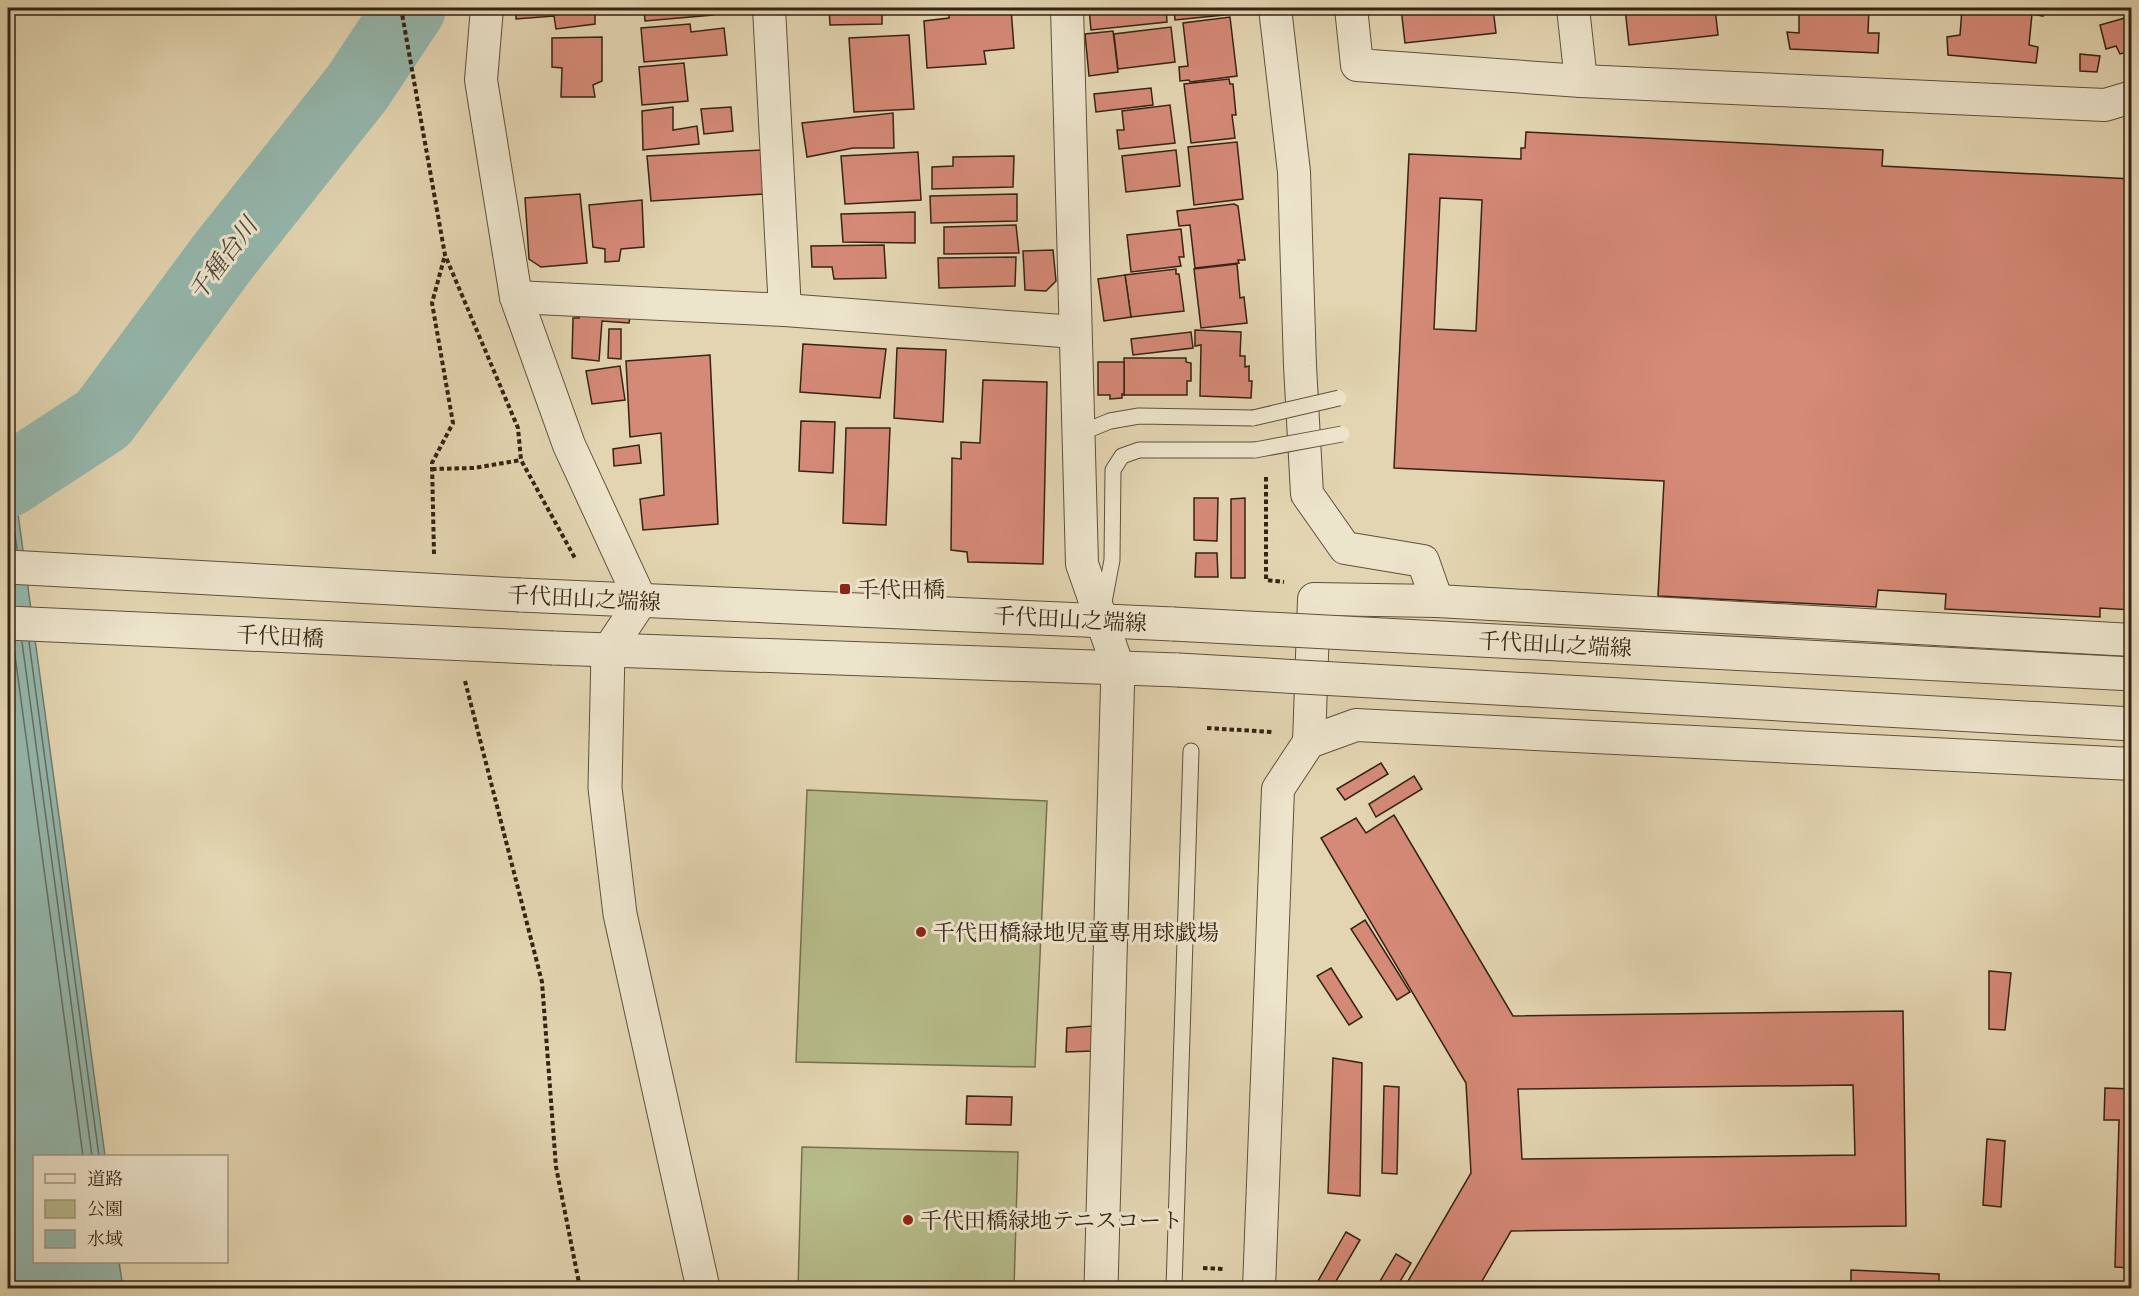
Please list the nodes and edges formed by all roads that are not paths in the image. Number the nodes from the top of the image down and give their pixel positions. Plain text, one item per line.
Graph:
1 (487, 8) edge
2 (769, 8) edge
3 (1067, 8) edge
4 (1275, 8) edge
5 (1351, 8) edge
6 (1573, 8) edge
7 (1581, 81) junction
8 (2132, 97) edge
9 (516, 297) junction
10 (785, 310) junction
11 (1075, 332) junction
12 (1339, 398) dead end
13 (1078, 434) junction
14 (1342, 434) dead end
15 (8, 567) edge
16 (641, 601) junction
17 (1437, 602) junction
18 (1101, 620) junction
19 (8, 623) edge
20 (2132, 640) edge
21 (553, 648) joint
22 (608, 651) junction
23 (1118, 666) junction
24 (2132, 674) edge
25 (2132, 724) edge
26 (1309, 742) junction
27 (1191, 751) dead end
28 (2132, 764) edge
29 (1259, 1279) edge
30 (703, 1288) edge
31 (1101, 1288) edge
32 (1174, 1288) edge

1 - 9 street
2 - 10 street
3 - 11 street
4 - 17 street
5 - 7 street
6 - 7 street
7 - 8 street
9 - 10 street
9 - 16 street
10 - 11 street
11 - 13 street
12 - 13 lane, bridge
13 - 18 street
14 - 18 lane, bridge
15 - 16 street, 千代田山之端線, bridge
16 - 18 street, 千代田山之端線
16 - 22 street
17 - 20 street
17 - 26 street
18 - 23 street
18 - 24 street, 千代田山之端線, bridge
19 - 21 street, 千代田橋, bridge
21 - 22 street, 千代田山之端線
22 - 23 street, 千代田山之端線
22 - 30 street
23 - 25 street, 千代田山之端線, bridge
23 - 31 street
26 - 28 street
26 - 29 street
27 - 32 lane

